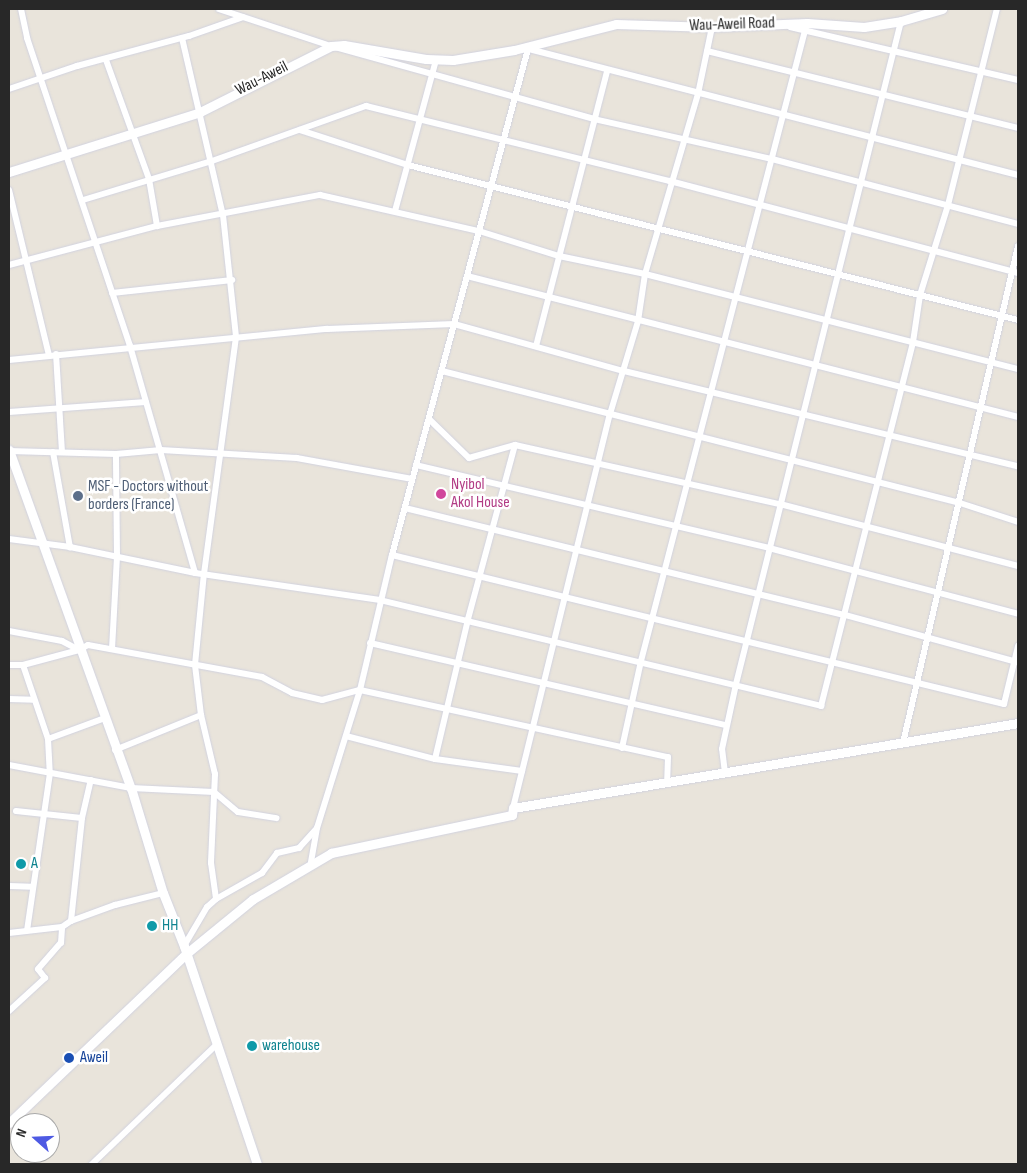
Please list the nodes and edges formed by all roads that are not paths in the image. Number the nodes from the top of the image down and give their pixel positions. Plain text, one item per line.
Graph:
1 (21, 9) edge
2 (219, 9) edge
3 (942, 9) edge
4 (997, 9) edge
5 (243, 17) junction
6 (901, 21) junction
7 (806, 26) junction
8 (712, 28) junction
9 (182, 38) junction
10 (331, 46) junction
11 (526, 49) junction
12 (894, 50) junction
13 (707, 51) junction
14 (106, 60) junction
15 (436, 60) junction
16 (607, 71) junction
17 (794, 72) junction
18 (982, 72) junction
19 (433, 75) junction
20 (41, 78) junction
21 (1018, 80) edge
22 (9, 89) edge
23 (698, 94) junction
24 (883, 94) junction
25 (514, 95) junction
26 (200, 112) junction
27 (783, 115) junction
28 (970, 116) junction
29 (594, 118) junction
30 (421, 120) junction
31 (1018, 128) edge
32 (300, 130) junction
33 (132, 133) junction
34 (502, 139) junction
35 (683, 139) junction
36 (872, 139) junction
37 (67, 154) junction
38 (772, 159) junction
39 (584, 160) junction
40 (212, 161) junction
41 (959, 161) junction
42 (408, 165) junction
43 (9, 172) edge
44 (1018, 175) edge
45 (149, 180) junction
46 (670, 181) junction
47 (861, 183) junction
48 (490, 185) junction
49 (9, 190) edge
50 (82, 200) junction
51 (760, 205) junction
52 (948, 205) junction
53 (571, 207) junction
54 (395, 211) junction
55 (223, 214) junction
56 (1018, 224) edge
57 (157, 226) junction
58 (658, 227) junction
59 (849, 228) junction
60 (479, 231) junction
61 (96, 244) junction
62 (1018, 246) edge
63 (748, 249) junction
64 (934, 252) junction
65 (559, 256) junction
66 (28, 261) junction
67 (9, 265) edge
68 (838, 272) junction
69 (1015, 272) edge
70 (645, 274) junction
71 (467, 276) junction
72 (232, 280) junction
73 (112, 293) junction
74 (920, 295) junction
75 (550, 298) junction
76 (735, 298) junction
77 (1002, 316) junction
78 (826, 320) junction
79 (1018, 320) edge
80 (638, 321) junction
81 (454, 324) junction
82 (236, 337) junction
83 (913, 342) junction
84 (724, 343) junction
85 (130, 346) junction
86 (536, 346) junction
87 (53, 355) junction
88 (9, 360) edge
89 (992, 362) junction
90 (815, 367) junction
91 (1018, 370) edge
92 (442, 371) junction
93 (624, 371) junction
94 (902, 388) junction
95 (710, 391) junction
96 (146, 402) junction
97 (982, 406) junction
98 (60, 408) junction
99 (9, 412) edge
100 (803, 413) junction
101 (610, 414) junction
102 (1018, 417) edge
103 (429, 419) junction
104 (890, 434) junction
105 (700, 436) junction
106 (515, 445) junction
107 (161, 450) junction
108 (9, 451) edge
109 (53, 452) junction
110 (62, 452) junction
111 (971, 453) junction
112 (116, 454) junction
113 (221, 455) junction
114 (791, 459) junction
115 (598, 464) junction
116 (416, 466) junction
117 (1018, 466) edge
118 (412, 479) junction
119 (687, 482) junction
120 (878, 482) junction
121 (505, 486) junction
122 (960, 503) junction
123 (780, 504) junction
124 (589, 505) junction
125 (405, 508) junction
126 (1018, 522) edge
127 (676, 526) junction
128 (867, 527) junction
129 (493, 529) junction
130 (9, 539) edge
131 (43, 543) junction
132 (70, 547) junction
133 (769, 548) junction
134 (949, 549) junction
135 (577, 552) junction
136 (392, 555) junction
137 (118, 556) junction
138 (1018, 566) edge
139 (664, 571) junction
140 (856, 571) junction
141 (195, 572) junction
142 (204, 574) junction
143 (481, 574) junction
144 (939, 593) junction
145 (566, 595) junction
146 (758, 596) junction
147 (380, 600) junction
148 (1018, 614) edge
149 (844, 615) junction
150 (653, 616) junction
151 (468, 619) junction
152 (9, 631) edge
153 (929, 638) junction
154 (746, 639) junction
155 (555, 641) junction
156 (370, 643) junction
157 (1018, 646) edge
158 (112, 649) junction
159 (79, 650) junction
160 (641, 660) junction
161 (833, 662) junction
162 (1016, 662) edge
163 (457, 663) junction
164 (9, 665) edge
165 (22, 665) junction
166 (195, 665) junction
167 (544, 684) junction
168 (736, 684) junction
169 (918, 685) junction
170 (360, 690) junction
171 (9, 699) edge
172 (34, 700) junction
173 (630, 705) junction
174 (446, 710) junction
175 (201, 716) junction
176 (105, 718) junction
177 (1018, 723) edge
178 (726, 725) junction
179 (532, 729) junction
180 (346, 736) junction
181 (48, 739) junction
182 (903, 743) junction
183 (622, 748) junction
184 (115, 750) junction
185 (436, 759) junction
186 (9, 766) edge
187 (522, 771) junction
188 (50, 773) junction
189 (725, 773) junction
190 (91, 780) junction
191 (667, 783) junction
192 (131, 788) junction
193 (214, 792) junction
194 (513, 808) junction
195 (16, 811) dead end
196 (43, 814) junction
197 (82, 818) junction
198 (277, 818) dead end
199 (317, 828) junction
200 (311, 862) junction
201 (9, 886) edge
202 (32, 887) junction
203 (163, 893) junction
204 (216, 899) junction
205 (70, 921) junction
206 (62, 927) junction
207 (27, 930) junction
208 (9, 933) edge
209 (186, 950) junction
210 (9, 1011) edge
211 (216, 1045) junction
212 (9, 1123) edge
213 (92, 1164) edge
214 (257, 1164) edge

1 - 20 street
2 - 5 street
3 - 6 street, Wau-Aweil Road
4 - 18 street
5 - 9 street
5 - 10 street
6 - 7 street, Wau-Aweil Road
6 - 12 street
7 - 8 street, Wau-Aweil Road
7 - 12 street
7 - 17 street
8 - 11 street, Wau-Aweil Road
8 - 13 street
9 - 14 street
9 - 26 street
10 - 15 street, Wau-Aweil
10 - 19 street
10 - 26 street, Wau-Aweil
11 - 15 street, Wau-Aweil
11 - 16 street
11 - 25 street
12 - 18 street
12 - 24 street
13 - 17 street
13 - 23 street
14 - 20 street
14 - 33 street
15 - 19 street
16 - 23 street
16 - 29 street
17 - 24 street
17 - 27 street
18 - 21 street
18 - 28 street
19 - 25 street
19 - 30 street
20 - 22 street
20 - 37 street
23 - 27 street
23 - 35 street
24 - 28 street
24 - 36 street
25 - 29 street
25 - 34 street
26 - 33 street, Wau-Aweil
26 - 40 street
27 - 36 street
27 - 38 street
28 - 31 street
28 - 41 street
29 - 35 street
29 - 39 street
30 - 32 street
30 - 34 street
30 - 42 street
32 - 40 street
32 - 42 street
33 - 37 street, Wau-Aweil
33 - 45 street
34 - 39 street
34 - 48 street
35 - 38 street
35 - 46 street
36 - 41 street
36 - 47 street
37 - 43 street, Wau-Aweil
37 - 50 street
38 - 47 street
38 - 51 street
39 - 46 street
39 - 53 street
40 - 45 street
40 - 55 street
41 - 44 street
41 - 52 street
42 - 48 street
42 - 54 street
45 - 50 street
45 - 57 street
46 - 51 street
46 - 58 street
47 - 52 street
47 - 59 street
48 - 53 street
48 - 60 street
49 - 66 street
50 - 61 street
51 - 59 street
51 - 63 street
52 - 56 street
52 - 64 street
53 - 58 street
53 - 65 street
54 - 55 street
54 - 60 street
55 - 57 street
55 - 72 street
57 - 61 street
58 - 63 street
58 - 70 street
59 - 64 street
59 - 68 street
60 - 65 street
60 - 71 street
61 - 66 street
61 - 73 street
62 - 69 street
63 - 68 street
63 - 76 street
64 - 69 street
64 - 74 street
65 - 70 street
65 - 75 street
66 - 67 street
66 - 87 street
68 - 74 street
68 - 78 street
69 - 77 street
70 - 76 street
70 - 80 street
71 - 75 street
71 - 81 street
72 - 73 street
72 - 82 street
73 - 85 street
74 - 77 street
74 - 83 street
75 - 80 street
75 - 86 street
76 - 78 street
76 - 84 street
77 - 79 street
77 - 89 street
78 - 83 street
78 - 90 street
80 - 84 street
80 - 93 street
81 - 82 street
81 - 86 street
81 - 92 street
82 - 85 street
82 - 113 street
83 - 89 street
83 - 94 street
84 - 90 street
84 - 95 street
85 - 87 street
85 - 96 street
86 - 93 street
87 - 88 street
87 - 98 street
89 - 91 street
89 - 97 street
90 - 94 street
90 - 100 street
92 - 101 street
92 - 103 street
93 - 95 street
93 - 101 street
94 - 97 street
94 - 104 street
95 - 100 street
95 - 105 street
96 - 98 street
96 - 107 street
97 - 102 street
97 - 111 street
98 - 99 street
98 - 110 street
100 - 104 street
100 - 114 street
101 - 105 street
101 - 115 street
103 - 106 street
103 - 116 street
104 - 111 street
104 - 120 street
105 - 114 street
105 - 119 street
106 - 115 street
106 - 121 street
107 - 112 street
107 - 113 street
107 - 141 street
108 - 109 street
108 - 131 street
109 - 110 street
109 - 132 street
110 - 112 street
111 - 117 street
111 - 122 street
112 - 137 street
113 - 118 street
113 - 142 street
114 - 120 street
114 - 123 street
115 - 119 street
115 - 124 street
116 - 118 street
116 - 121 street
118 - 125 street
119 - 123 street
119 - 127 street
120 - 122 street
120 - 128 street
121 - 124 street
121 - 129 street
122 - 126 street
122 - 134 street
123 - 128 street
123 - 133 street
124 - 127 street
124 - 135 street
125 - 129 street
125 - 136 street
127 - 133 street
127 - 139 street
128 - 134 street
128 - 140 street
129 - 135 street
129 - 143 street
130 - 131 street
131 - 132 street
131 - 159 street
132 - 137 street
133 - 140 street
133 - 146 street
134 - 138 street
134 - 144 street
135 - 139 street
135 - 145 street
136 - 143 street
136 - 147 street
137 - 141 street
137 - 158 street
139 - 146 street
139 - 150 street
140 - 144 street
140 - 149 street
141 - 142 street
142 - 147 street
142 - 166 street
143 - 145 street
143 - 151 street
144 - 148 street
144 - 153 street
145 - 150 street
145 - 155 street
146 - 149 street
146 - 154 street
147 - 151 street
147 - 156 street
149 - 153 street
149 - 161 street
150 - 154 street
150 - 160 street
151 - 155 street
151 - 163 street
152 - 159 street
153 - 162 street
153 - 169 street
154 - 161 street
154 - 168 street
155 - 160 street
155 - 167 street
156 - 163 street
156 - 170 street
157 - 162 street
158 - 159 street
158 - 166 street
159 - 165 street
159 - 176 street
160 - 168 street
160 - 173 street
161 - 168 street
161 - 169 street
162 - 169 street
163 - 167 street
163 - 174 street
164 - 165 street
165 - 172 street
166 - 170 street
166 - 175 street
167 - 173 street
167 - 179 street
168 - 178 street
169 - 182 street
170 - 174 street
170 - 180 street
171 - 172 street
172 - 181 street
173 - 178 street
173 - 183 street
174 - 179 street
174 - 185 street
175 - 184 street
175 - 193 street
176 - 181 street
176 - 184 street
177 - 182 street
178 - 189 street
179 - 183 street
179 - 187 street
180 - 185 street
180 - 199 street
181 - 188 street
182 - 189 street
183 - 191 street
184 - 192 street
185 - 187 street
186 - 188 street
187 - 194 street
188 - 190 street
188 - 196 street
189 - 191 street
190 - 192 street
190 - 197 street
191 - 194 street
192 - 193 street
192 - 203 street
193 - 198 street
193 - 204 street
194 - 200 street
195 - 196 street
196 - 197 street
196 - 202 street
197 - 205 street
199 - 200 street
199 - 204 street
200 - 209 street
201 - 202 street
202 - 207 street
203 - 205 street
203 - 209 street
204 - 209 street
205 - 206 street
206 - 207 street
206 - 210 street
207 - 208 street
209 - 211 street
209 - 212 street
211 - 213 street
211 - 214 street

